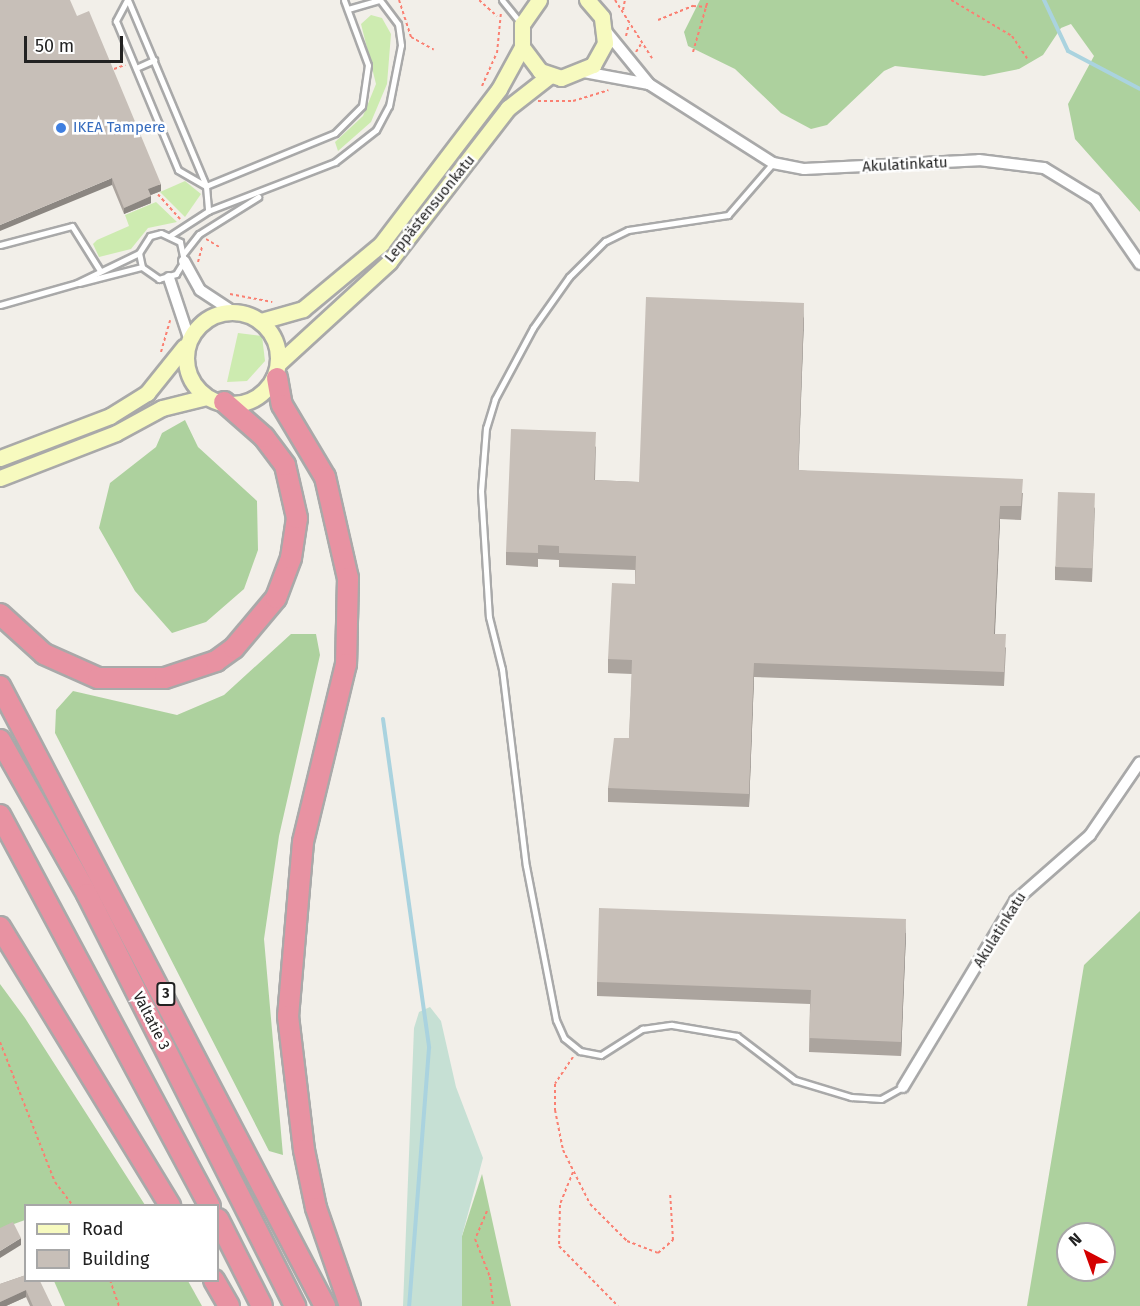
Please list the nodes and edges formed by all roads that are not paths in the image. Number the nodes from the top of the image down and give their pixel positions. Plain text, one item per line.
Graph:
1 (127, 0) edge
2 (344, 0) edge
3 (380, 0) edge
4 (502, 0) edge
5 (539, 0) edge
6 (587, 0) edge
7 (604, 0) edge
8 (348, 9) junction
9 (522, 24) junction
10 (603, 24) junction
11 (522, 47) junction
12 (154, 60) junction
13 (136, 68) junction
14 (584, 72) junction
15 (549, 76) junction
16 (649, 84) junction
17 (773, 163) junction
18 (206, 186) junction
19 (260, 195) junction
20 (208, 210) junction
21 (171, 235) junction
22 (0, 245) edge
23 (139, 253) junction
24 (184, 257) junction
25 (1140, 264) edge
26 (141, 267) junction
27 (99, 269) junction
28 (169, 278) junction
29 (77, 283) junction
30 (0, 305) edge
31 (238, 315) junction
32 (261, 321) junction
33 (186, 342) junction
34 (278, 370) junction
35 (215, 400) junction
36 (0, 458) edge
37 (0, 478) edge
38 (0, 614) edge
39 (0, 686) edge
40 (0, 740) edge
41 (1140, 762) edge
42 (0, 815) edge
43 (0, 927) edge
44 (903, 1087) joint
45 (169, 1204) edge
46 (209, 1204) edge
47 (219, 1222) edge
48 (215, 1282) edge
49 (229, 1306) edge
50 (262, 1306) edge
51 (295, 1306) edge
52 (326, 1306) edge
53 (350, 1306) edge

1 - 12 lane
1 - 13 lane
2 - 8 lane
3 - 8 lane
3 - 19 lane
4 - 9 lane
5 - 9 main road
6 - 10 main road
7 - 10 main road
8 - 18 lane
9 - 11 main road
10 - 14 main road
10 - 16 street, Akulatinkatu
11 - 15 main road
11 - 32 main road, Leppästensuonkatu
12 - 13 lane
12 - 18 lane
13 - 18 lane
14 - 15 main road
14 - 16 street, Akulatinkatu
15 - 34 main road, Leppästensuonkatu
16 - 17 street, Akulatinkatu
17 - 25 street, Akulatinkatu
17 - 44 lane
18 - 20 lane
19 - 20 lane
19 - 24 lane
20 - 21 lane
21 - 23 lane
21 - 24 lane
22 - 27 lane
23 - 26 lane
23 - 27 lane
24 - 28 lane
24 - 31 street
26 - 28 lane
26 - 29 lane
27 - 29 lane
28 - 33 street
29 - 30 lane
31 - 32 main road
31 - 33 main road
32 - 34 main road
33 - 35 main road
33 - 36 main road
34 - 35 main road
34 - 53 highway
35 - 37 main road
35 - 38 highway
39 - 52 highway, 3
40 - 51 highway, Valtatie 3
41 - 44 street, Akulatinkatu
42 - 46 highway
43 - 45 highway
47 - 50 highway
48 - 49 highway

